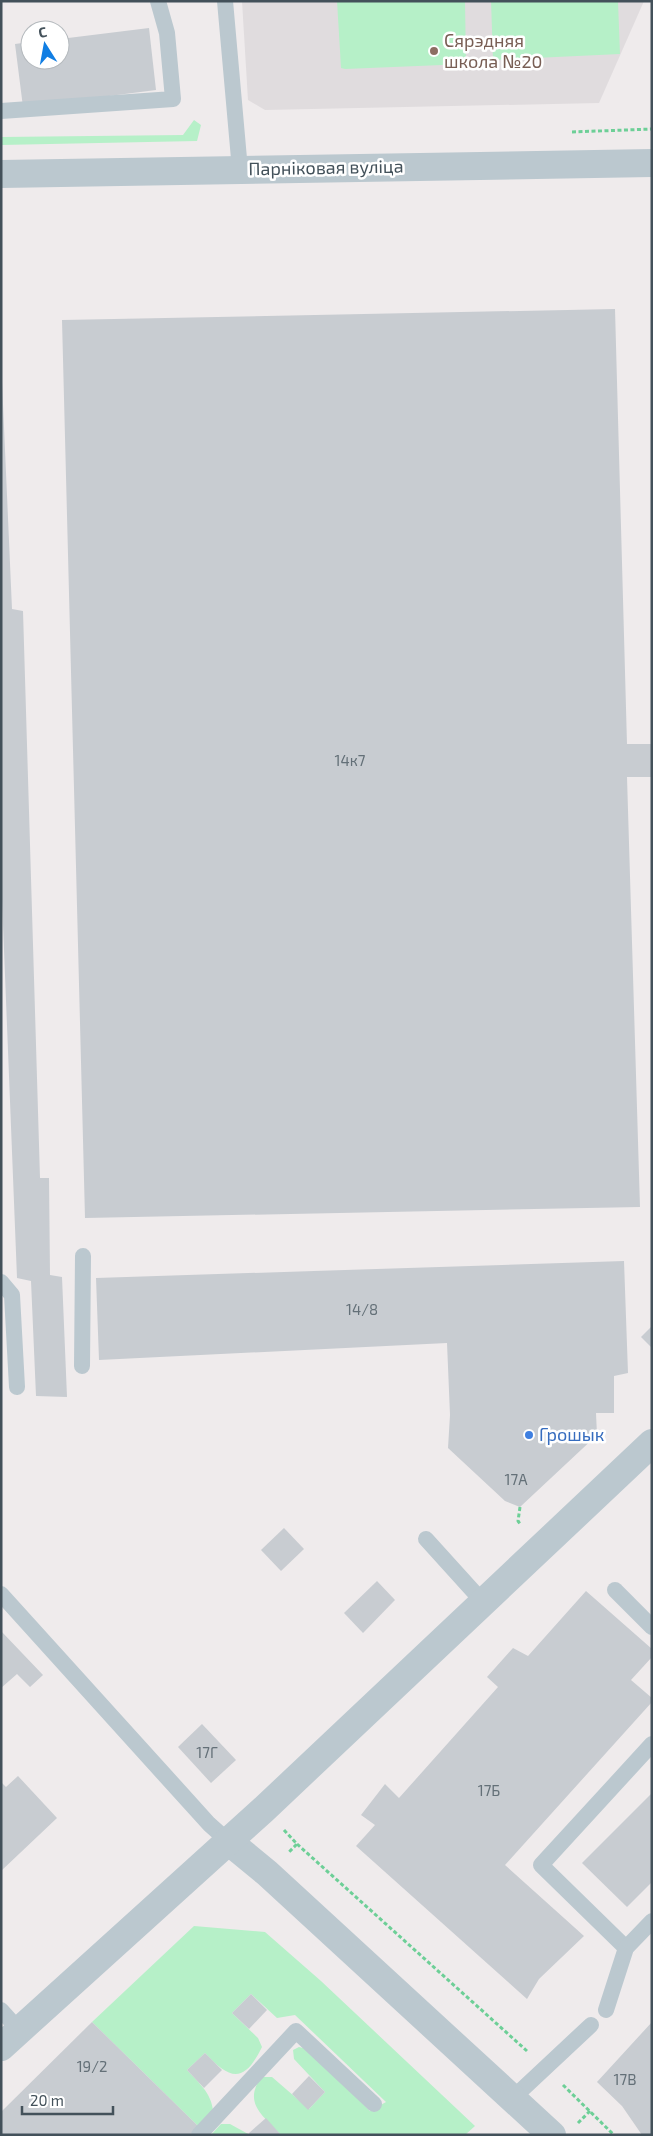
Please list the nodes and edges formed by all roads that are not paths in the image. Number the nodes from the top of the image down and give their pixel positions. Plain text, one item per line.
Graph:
1 (158, 1) edge
2 (225, 1) edge
3 (1, 111) edge
4 (652, 163) edge
5 (240, 170) junction
6 (1, 174) edge
7 (83, 1256) dead end
8 (1, 1282) edge
9 (82, 1366) dead end
10 (16, 1387) dead end
11 (652, 1443) edge
12 (426, 1539) dead end
13 (615, 1590) dead end
14 (1, 1594) edge
15 (483, 1602) junction
16 (652, 1628) edge
17 (652, 1744) edge
18 (228, 1841) junction
19 (652, 1920) edge
20 (626, 1948) junction
21 (1, 2010) edge
22 (606, 2010) dead end
23 (591, 2025) dead end
24 (10, 2038) edge
25 (512, 2099) junction
26 (374, 2104) dead end
27 (199, 2135) edge
28 (552, 2135) edge

1 - 3 lane
2 - 5 lane
4 - 5 street, Парніковая вуліца
5 - 6 street, Парніковая вуліца
7 - 9 lane
8 - 10 lane
11 - 15 street
12 - 15 lane
13 - 16 lane
14 - 18 lane
15 - 18 street
17 - 20 lane
18 - 24 street
18 - 25 street
19 - 20 lane
20 - 22 lane
21 - 24 lane
23 - 25 lane
25 - 28 street
26 - 27 lane

